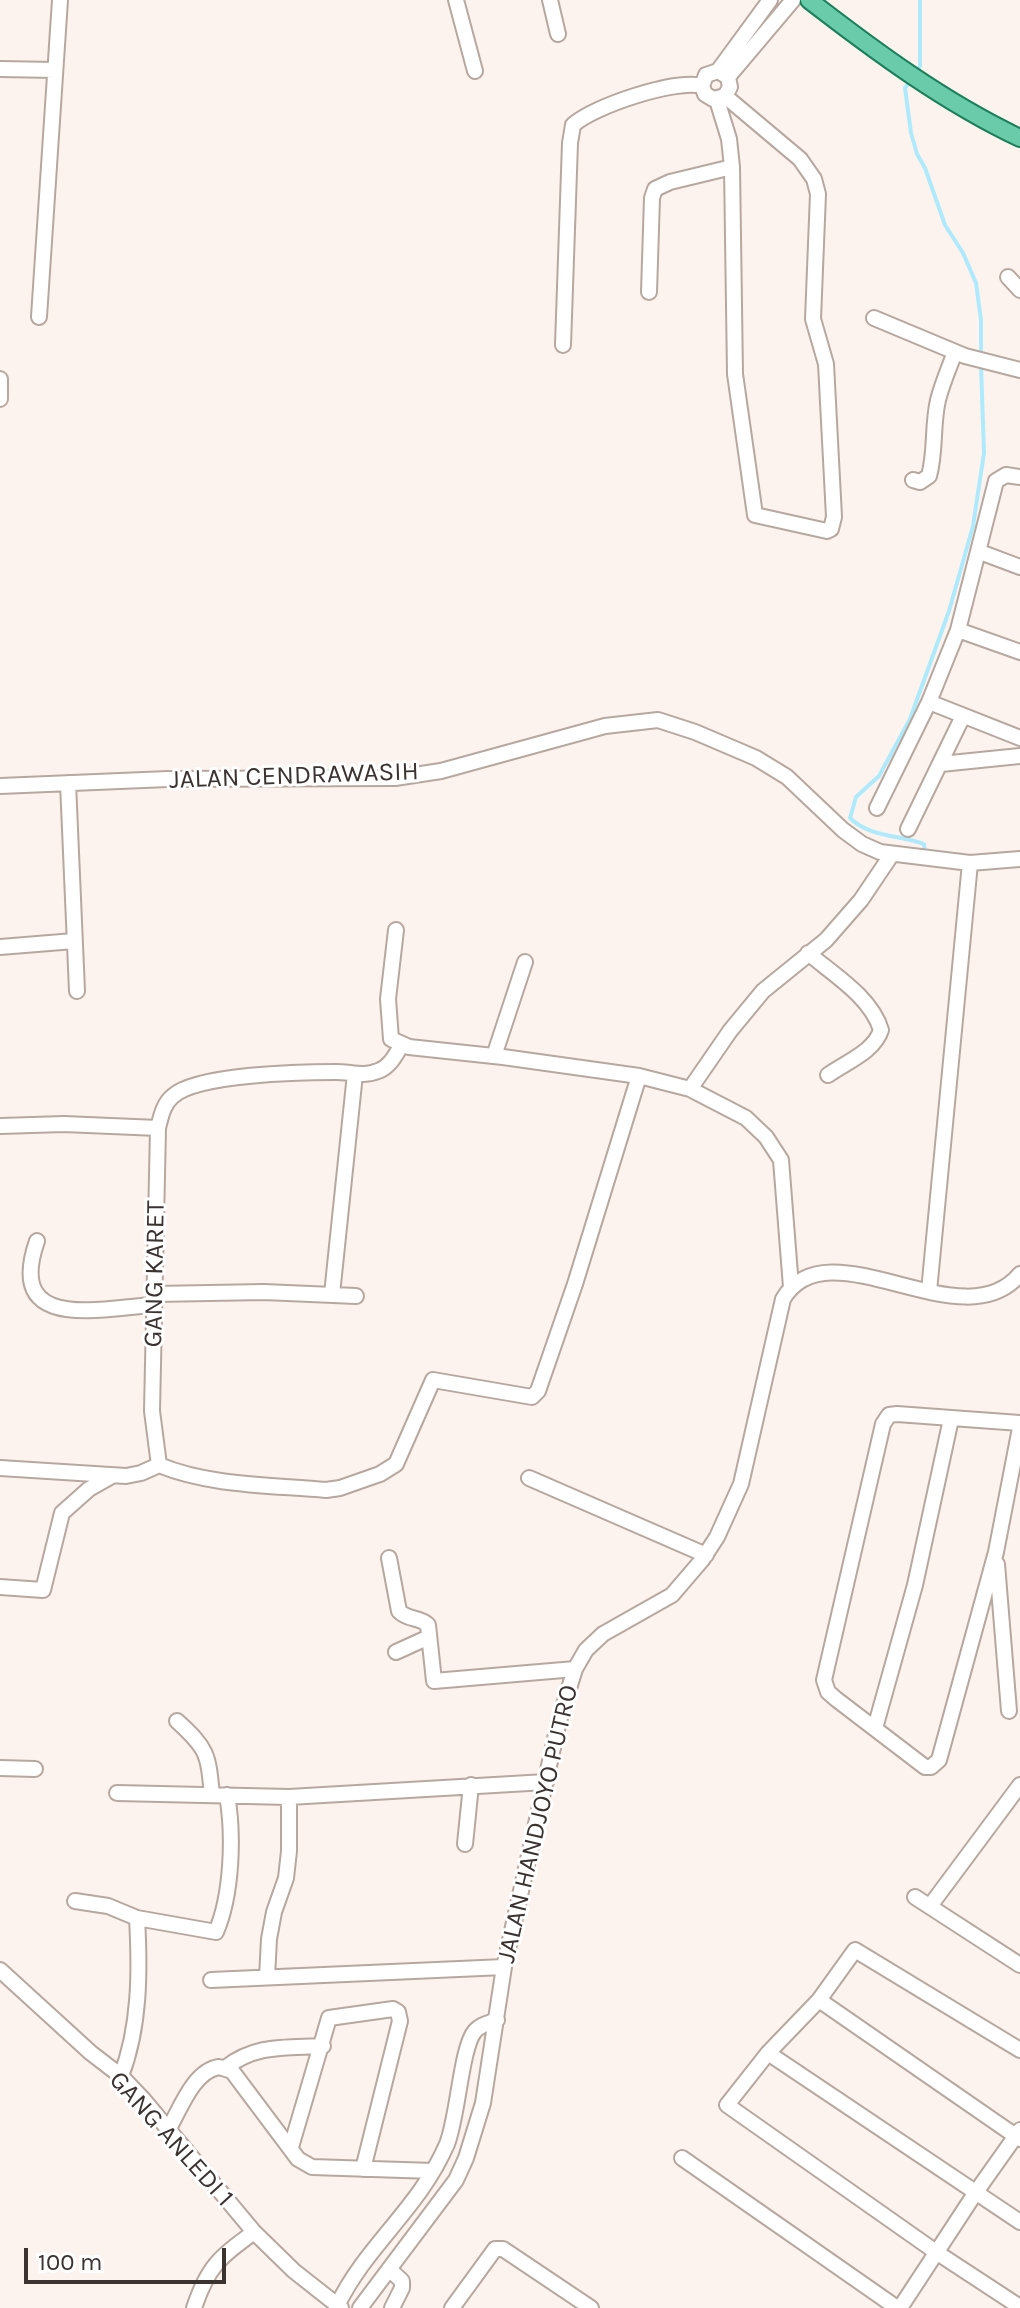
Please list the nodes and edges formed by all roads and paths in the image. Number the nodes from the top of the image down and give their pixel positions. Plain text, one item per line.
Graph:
1 (60, 0) edge
2 (456, 0) edge
3 (550, 0) edge
4 (770, 0) edge
5 (793, 0) edge
6 (809, 0) edge
7 (558, 34) dead end
8 (0, 69) edge
9 (55, 70) junction
10 (475, 71) dead end
11 (723, 74) junction
12 (702, 86) junction
13 (721, 98) junction
14 (1020, 138) edge
15 (732, 167) junction
16 (1008, 277) dead end
17 (1020, 290) edge
18 (649, 292) dead end
19 (39, 317) dead end
20 (874, 318) dead end
21 (563, 345) dead end
22 (955, 352) junction
23 (1020, 370) edge
24 (0, 380) edge
25 (0, 399) edge
26 (1020, 477) edge
27 (913, 480) dead end
28 (980, 552) junction
29 (1020, 567) edge
30 (958, 630) junction
31 (1020, 652) edge
32 (929, 702) junction
33 (963, 716) junction
34 (1020, 738) edge
35 (1020, 756) edge
36 (941, 764) junction
37 (68, 783) junction
38 (0, 786) edge
39 (877, 808) dead end
40 (908, 829) dead end
41 (892, 854) junction
42 (1020, 859) edge
43 (970, 863) junction
44 (396, 930) dead end
45 (74, 941) junction
46 (0, 947) edge
47 (808, 953) junction
48 (525, 962) dead end
49 (77, 991) dead end
50 (397, 1042) junction
51 (494, 1056) junction
52 (355, 1074) junction
53 (828, 1075) dead end
54 (639, 1076) junction
55 (690, 1089) junction
56 (0, 1126) edge
57 (158, 1128) junction
58 (37, 1241) dead end
59 (1020, 1274) edge
60 (791, 1287) junction
61 (929, 1291) junction
62 (332, 1294) junction
63 (356, 1296) dead end
64 (154, 1299) junction
65 (951, 1419) junction
66 (1020, 1426) edge
67 (159, 1465) junction
68 (0, 1468) edge
69 (112, 1476) junction
70 (529, 1478) dead end
71 (996, 1552) junction
72 (706, 1555) junction
73 (389, 1558) dead end
74 (0, 1587) edge
75 (429, 1637) junction
76 (396, 1652) dead end
77 (575, 1669) junction
78 (1009, 1711) dead end
79 (177, 1721) dead end
80 (875, 1728) junction
81 (0, 1768) edge
82 (35, 1769) dead end
83 (546, 1782) junction
84 (471, 1785) junction
85 (1020, 1785) edge
86 (117, 1793) dead end
87 (220, 1795) junction
88 (289, 1797) junction
89 (465, 1844) dead end
90 (915, 1897) dead end
91 (75, 1901) dead end
92 (930, 1906) junction
93 (137, 1918) junction
94 (1020, 1965) edge
95 (504, 1967) junction
96 (0, 1970) edge
97 (267, 1977) junction
98 (211, 1980) dead end
99 (819, 2000) junction
100 (497, 2020) junction
101 (323, 2046) junction
102 (1020, 2050) edge
103 (768, 2053) junction
104 (225, 2068) junction
105 (121, 2076) junction
106 (168, 2130) junction
107 (1019, 2135) edge
108 (291, 2147) junction
109 (682, 2158) dead end
110 (363, 2169) junction
111 (433, 2171) junction
112 (976, 2192) junction
113 (1020, 2222) edge
114 (254, 2232) junction
115 (936, 2252) junction
116 (389, 2269) junction
117 (459, 2306) edge
118 (339, 2307) edge
119 (1020, 2307) edge
120 (194, 2308) edge
121 (360, 2308) edge
122 (392, 2308) edge
123 (591, 2308) edge
124 (898, 2308) edge

1 - 9 street
2 - 10 street
3 - 7 street
4 - 11 street
5 - 11 street
6 - 14 main road
8 - 9 street
9 - 19 street
11 - 12 street
11 - 13 street
12 - 13 street
12 - 21 street
13 - 15 street
13 - 15 street
15 - 18 street
16 - 17 street
20 - 22 street
22 - 23 street
22 - 27 street
24 - 25 street
26 - 28 street
28 - 29 street
28 - 30 street
30 - 31 street
30 - 32 street
32 - 33 street
32 - 39 street
33 - 34 street
33 - 36 street
35 - 36 street
36 - 40 street
37 - 38 street, JALAN CENDRAWASIH
37 - 41 street, JALAN CENDRAWASIH
37 - 45 street
41 - 43 street, JALAN CENDRAWASIH
41 - 47 street
42 - 43 street, JALAN CENDRAWASIH
43 - 61 street
44 - 50 street
45 - 46 street
45 - 49 street
47 - 53 street
47 - 55 street
48 - 51 street
50 - 51 street
50 - 52 street, GANG KARET
51 - 54 street
52 - 57 street, GANG KARET
52 - 62 street
54 - 55 street
54 - 67 street
55 - 60 street
56 - 57 street
57 - 64 street, GANG KARET
58 - 64 street
59 - 61 street
60 - 61 street
60 - 72 street, JALAN HANDJOYO PUTRO
62 - 63 street
62 - 64 street
64 - 67 street, GANG KARET
65 - 66 street
65 - 80 street
65 - 80 street
66 - 71 street
67 - 69 street
68 - 69 street
69 - 74 street
70 - 72 street
71 - 78 street
71 - 80 street
72 - 77 street, JALAN HANDJOYO PUTRO
73 - 75 street
75 - 76 street
75 - 77 street
77 - 83 street, JALAN HANDJOYO PUTRO
79 - 87 street
81 - 82 street
83 - 84 street
83 - 95 street, JALAN HANDJOYO PUTRO
84 - 88 street
84 - 89 street
85 - 92 street
86 - 87 street
87 - 88 street
87 - 93 street
88 - 97 street
90 - 92 street
91 - 93 street
92 - 94 street
93 - 105 street
95 - 97 street
95 - 100 street, JALAN HANDJOYO PUTRO
96 - 105 street, GANG ANLEDI 1
97 - 98 street
99 - 102 street
99 - 103 street
99 - 107 street
100 - 111 street
100 - 116 street, JALAN HANDJOYO PUTRO
101 - 104 street
101 - 108 street
101 - 110 street
103 - 112 street
103 - 115 street
104 - 106 street
104 - 108 street
105 - 106 street, GANG ANLEDI 1
106 - 114 street, GANG ANLEDI 1
107 - 112 street
108 - 110 street
109 - 124 street
110 - 111 street
111 - 118 street
112 - 113 street
112 - 115 street
114 - 118 street, GANG ANLEDI 1
114 - 120 street
115 - 119 street
115 - 124 street
116 - 121 street, JALAN HANDJOYO PUTRO
116 - 122 street
117 - 123 street

